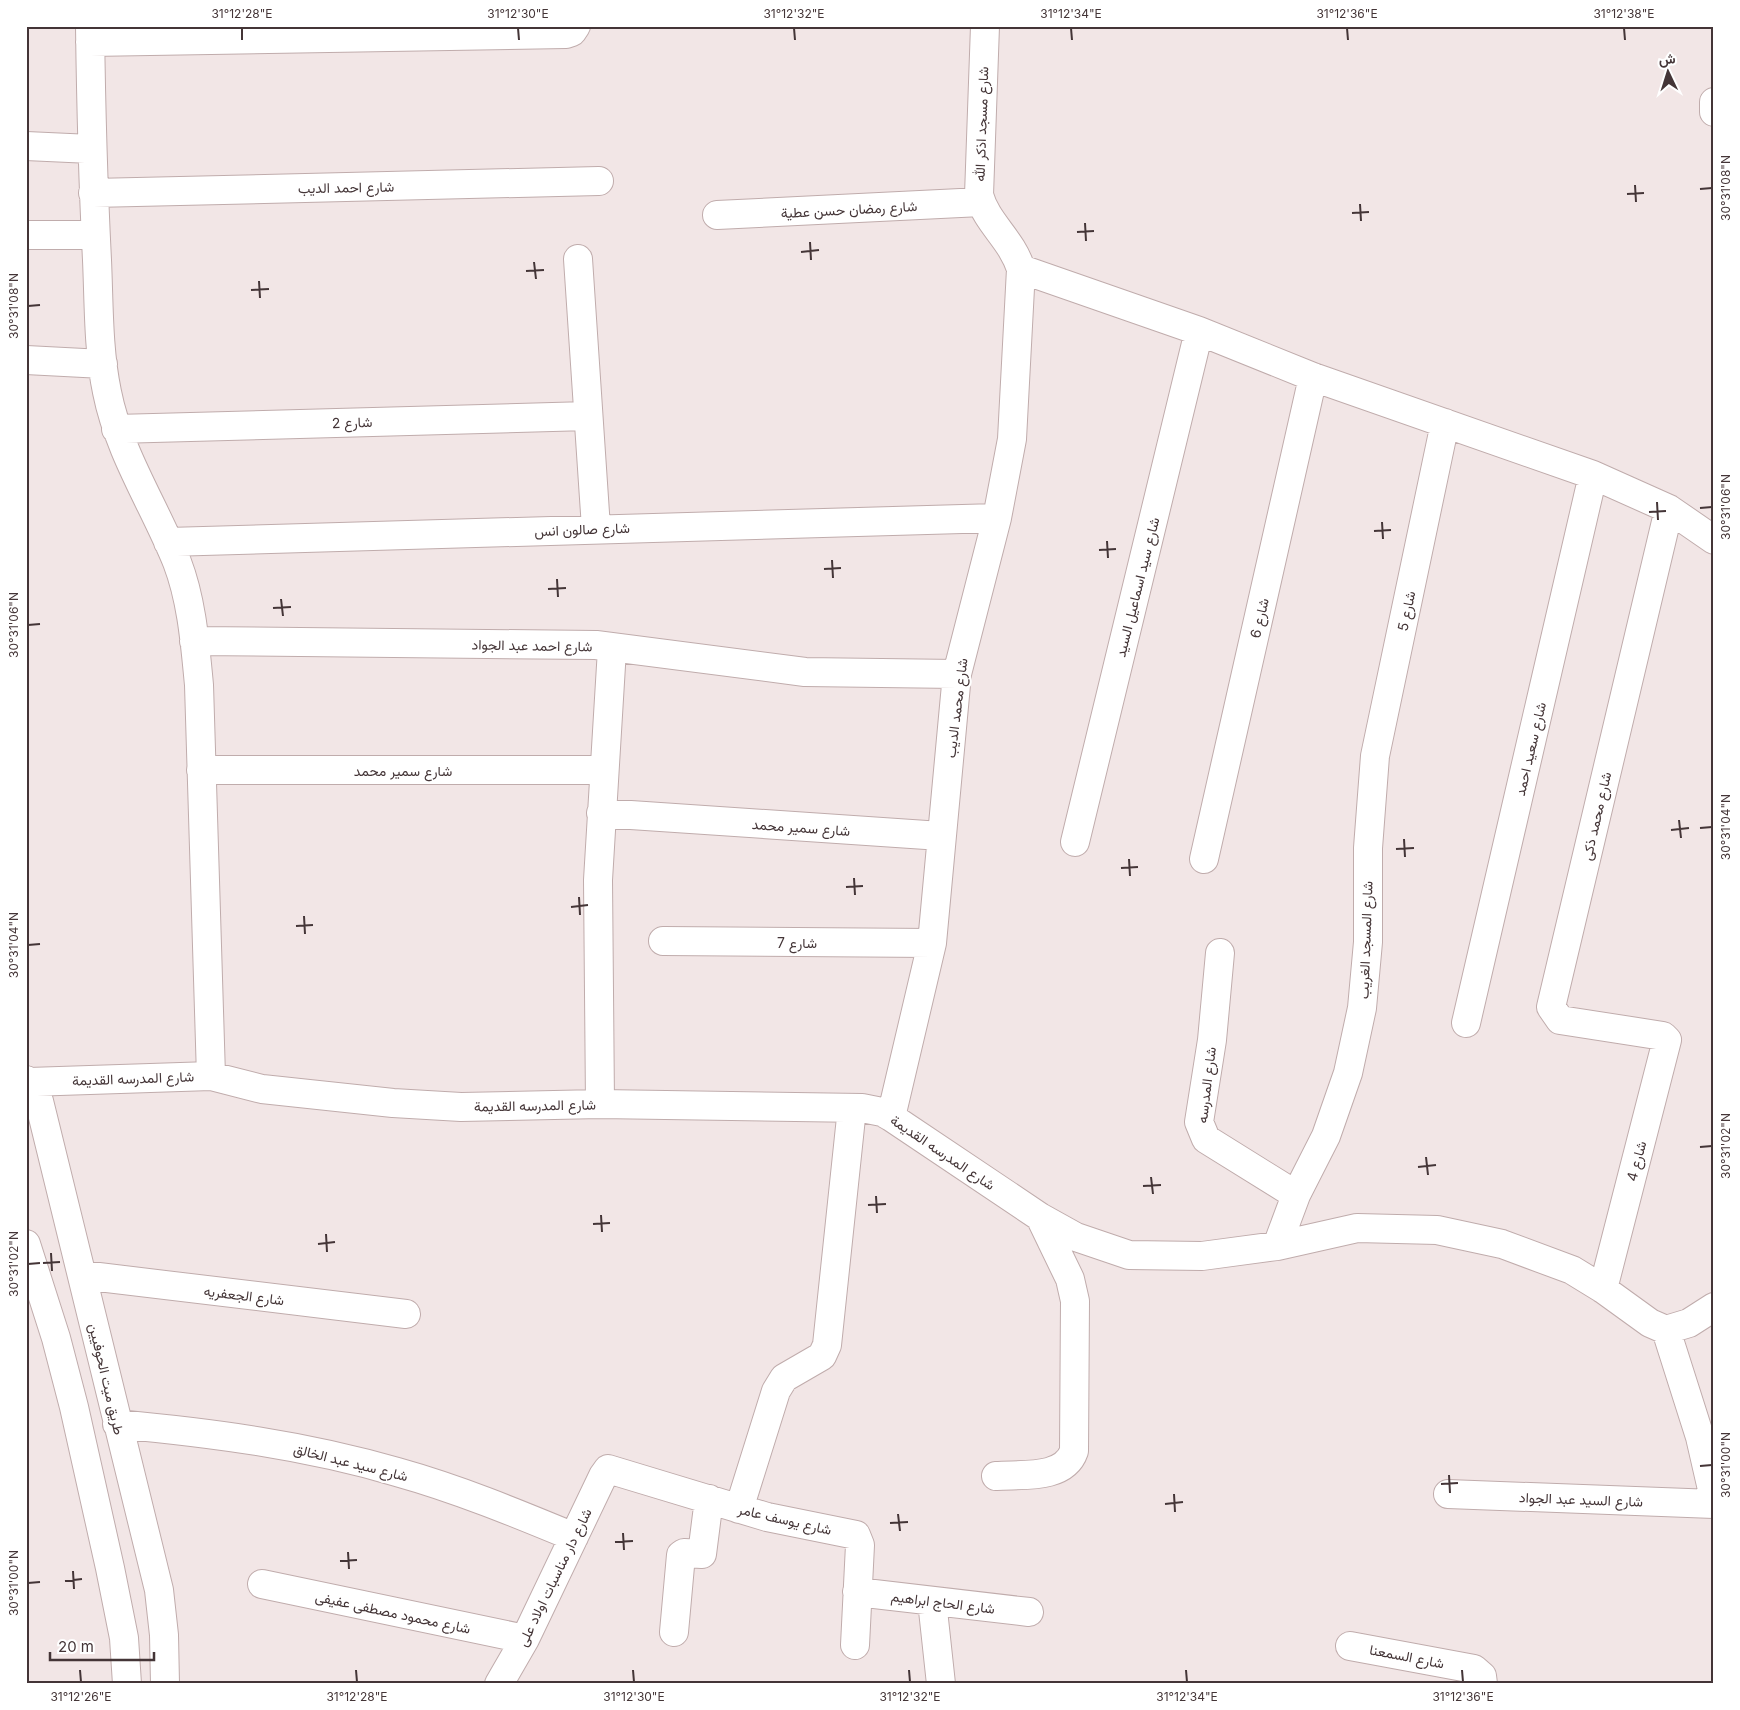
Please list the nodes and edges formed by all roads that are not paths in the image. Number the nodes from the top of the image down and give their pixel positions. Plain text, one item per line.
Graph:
1 (576, 26) edge
2 (985, 26) edge
3 (90, 34) edge
4 (1714, 102) edge
5 (1714, 112) edge
6 (26, 146) edge
7 (91, 149) junction
8 (599, 181) dead end
9 (94, 193) junction
10 (981, 202) junction
11 (717, 215) dead end
12 (26, 235) edge
13 (95, 236) junction
14 (578, 259) dead end
15 (1022, 269) junction
16 (1198, 331) junction
17 (26, 360) edge
18 (103, 364) junction
19 (1313, 377) junction
20 (588, 416) junction
21 (1445, 423) junction
22 (116, 429) junction
23 (1593, 475) junction
24 (1669, 509) junction
25 (997, 518) junction
26 (596, 528) junction
27 (1714, 540) edge
28 (168, 542) junction
29 (194, 641) junction
30 (612, 649) junction
31 (957, 674) junction
32 (202, 770) junction
33 (604, 770) junction
34 (1372, 799) joint
35 (601, 813) junction
36 (941, 836) junction
37 (1075, 842) dead end
38 (1204, 859) dead end
39 (663, 941) dead end
40 (932, 943) junction
41 (1220, 953) dead end
42 (1466, 1023) dead end
43 (1661, 1036) joint
44 (211, 1076) junction
45 (28, 1081) edge
46 (600, 1104) junction
47 (852, 1108) junction
48 (891, 1117) junction
49 (1296, 1195) junction
50 (1040, 1217) junction
51 (26, 1244) edge
52 (1277, 1246) junction
53 (82, 1275) junction
54 (1603, 1289) junction
55 (1714, 1307) edge
56 (406, 1314) dead end
57 (1666, 1330) junction
58 (117, 1424) junction
59 (608, 1469) joint
60 (996, 1476) dead end
61 (1448, 1494) dead end
62 (1714, 1498) edge
63 (709, 1499) junction
64 (1714, 1504) edge
65 (739, 1509) junction
66 (574, 1537) junction
67 (262, 1584) dead end
68 (857, 1592) junction
69 (932, 1601) junction
70 (1029, 1612) dead end
71 (674, 1632) dead end
72 (524, 1639) junction
73 (855, 1645) dead end
74 (1350, 1646) dead end
75 (127, 1684) edge
76 (165, 1684) edge
77 (499, 1684) edge
78 (941, 1684) edge
79 (1483, 1684) edge

1 - 3 street
2 - 10 street, شارع مسجد اذكر الله
3 - 7 street
4 - 5 street
6 - 7 street
7 - 9 street
8 - 9 street, شارع احمد الديب
9 - 13 street
10 - 11 street, شارع رمضان حسن عطية
10 - 15 street, شارع مسجد اذكر الله
12 - 13 street
13 - 18 street
14 - 20 street
15 - 16 street
15 - 25 street, شارع محمد الديب
16 - 19 street
16 - 37 street, شارع سيد اسماعيل السيد
17 - 18 street
18 - 22 street
19 - 21 street
19 - 38 street, شارع 6
20 - 22 street, شارع 2
20 - 26 street
21 - 23 street
21 - 34 street, شارع 5
22 - 28 street
23 - 24 street
23 - 42 street, شارع سعيد احمد
24 - 27 street
24 - 43 street, شارع محمد ذكى
25 - 26 street, شارع صالون انس
25 - 31 street, شارع محمد الديب
26 - 28 street, شارع صالون انس
28 - 29 street
29 - 30 street, شارع احمد عبد الجواد
29 - 32 street
30 - 31 street, شارع احمد عبد الجواد
30 - 33 street
31 - 36 street, شارع محمد الديب
32 - 33 street, شارع سمير محمد
32 - 44 street
33 - 35 street
34 - 49 street, شارع المسجد الغريب
35 - 36 street, شارع سمير محمد
35 - 46 street
36 - 40 street, شارع محمد الديب
39 - 40 street, شارع 7
40 - 48 street, شارع محمد الديب
41 - 49 street, شارع المدرسه
43 - 54 street, شارع 4
44 - 45 street, شارع المدرسه القديمة
44 - 46 street, شارع المدرسه القديمة
45 - 53 street, طريق ميت الحوفيين
46 - 47 street, شارع المدرسه القديمة
47 - 48 street, شارع المدرسه القديمة
47 - 65 street
48 - 50 street, شارع المدرسه القديمة
49 - 52 street, شارع المسجد الغريب
50 - 52 street, شارع المدرسه القديمة
50 - 60 street
51 - 75 street
52 - 54 street, شارع المدرسه القديمة
53 - 56 street, شارع الجعفريه
53 - 58 street, طريق ميت الحوفيين
54 - 57 street, شارع المدرسه القديمة
55 - 57 street
57 - 62 street
58 - 66 street, شارع سيد عبد الخالق
58 - 76 street, طريق ميت الحوفيين
59 - 63 street, شارع يوسف عامر
59 - 66 street, شارع دار مناسبات اولاد على
61 - 64 street, شارع السيد عبد الجواد
63 - 65 street, شارع يوسف عامر
63 - 71 street
65 - 68 street, شارع يوسف عامر
66 - 72 street, شارع دار مناسبات اولاد على
67 - 72 street, شارع محمود مصطفى عفيفى
68 - 69 street, شارع الحاج ابراهيم
68 - 73 street, شارع يوسف عامر
69 - 70 street, شارع الحاج ابراهيم
69 - 78 street
72 - 77 street, شارع دار مناسبات اولاد على
74 - 79 street, شارع السمعنا

